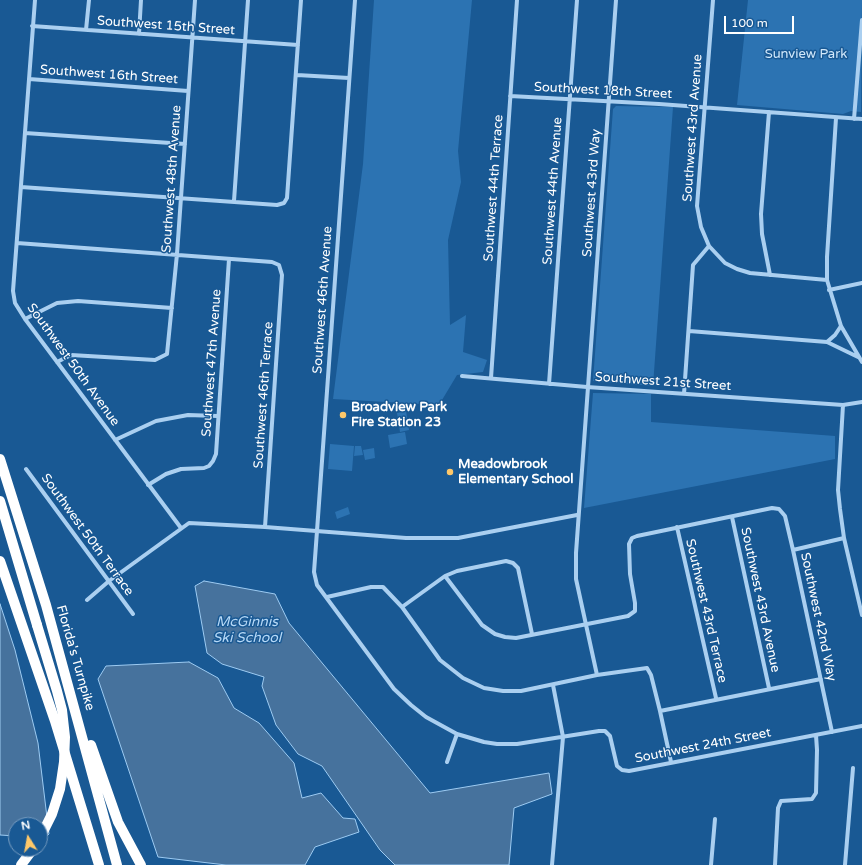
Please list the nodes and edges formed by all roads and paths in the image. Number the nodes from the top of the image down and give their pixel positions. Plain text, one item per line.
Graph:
1 (35, 0) edge
2 (89, 0) edge
3 (141, 0) edge
4 (196, 0) edge
5 (248, 0) edge
6 (301, 0) edge
7 (355, 0) edge
8 (517, 0) edge
9 (577, 0) edge
10 (616, 0) edge
11 (712, 0) edge
12 (862, 20) edge
13 (32, 26) junction
14 (86, 30) junction
15 (139, 34) junction
16 (193, 38) junction
17 (245, 41) junction
18 (298, 45) junction
19 (297, 74) junction
20 (350, 78) junction
21 (29, 79) junction
22 (188, 91) junction
23 (510, 96) junction
24 (570, 99) junction
25 (608, 102) junction
26 (705, 107) junction
27 (769, 112) junction
28 (836, 118) junction
29 (854, 119) junction
30 (862, 119) edge
31 (25, 133) junction
32 (185, 144) junction
33 (21, 186) junction
34 (181, 198) junction
35 (234, 201) junction
36 (17, 243) junction
37 (709, 246) junction
38 (177, 254) junction
39 (229, 259) junction
40 (770, 275) junction
41 (827, 280) junction
42 (862, 283) edge
43 (830, 290) junction
44 (172, 308) junction
45 (25, 319) junction
46 (841, 326) junction
47 (689, 331) junction
48 (827, 342) junction
49 (858, 357) junction
50 (57, 362) junction
51 (862, 362) edge
52 (462, 376) dead end
53 (491, 378) junction
54 (549, 384) junction
55 (587, 387) junction
56 (684, 394) junction
57 (862, 402) edge
58 (843, 405) junction
59 (217, 416) junction
60 (115, 440) junction
61 (0, 459) edge
62 (26, 469) dead end
63 (148, 485) junction
64 (0, 501) edge
65 (578, 515) junction
66 (732, 517) junction
67 (0, 520) edge
68 (265, 527) junction
69 (677, 527) junction
70 (181, 528) junction
71 (317, 531) junction
72 (844, 538) junction
73 (793, 550) junction
74 (0, 561) edge
75 (445, 576) junction
76 (109, 581) junction
77 (327, 597) junction
78 (87, 600) dead end
79 (402, 607) junction
80 (133, 614) dead end
81 (862, 615) edge
82 (585, 623) junction
83 (37, 626) junction
84 (532, 634) junction
85 (597, 675) junction
86 (821, 679) junction
87 (553, 685) junction
88 (70, 687) junction
89 (769, 688) junction
90 (716, 698) junction
91 (660, 711) junction
92 (862, 726) edge
93 (832, 732) junction
94 (457, 734) junction
95 (816, 735) junction
96 (563, 737) junction
97 (447, 762) dead end
98 (671, 762) junction
99 (853, 768) dead end
100 (715, 819) dead end
101 (48, 822) edge
102 (99, 865) edge
103 (117, 865) edge
104 (141, 865) edge
105 (552, 865) edge
106 (711, 865) edge
107 (775, 865) edge
108 (845, 865) edge

1 - 13 street, Southwest 50th Avenue
2 - 14 street
3 - 15 street
4 - 16 street, Southwest 48th Avenue
5 - 17 street
6 - 18 street
7 - 20 street, Southwest 46th Avenue
8 - 23 street, Southwest 44th Terrace
9 - 24 street, Southwest 44th Avenue
10 - 25 street, Southwest 43rd Way
11 - 26 street, Southwest 43rd Avenue
12 - 29 street
13 - 14 street, Southwest 15th Street
13 - 21 street, Southwest 50th Avenue
14 - 15 street, Southwest 15th Street
15 - 16 street, Southwest 15th Street
16 - 17 street, Southwest 15th Street
16 - 22 street, Southwest 48th Avenue
17 - 18 street, Southwest 15th Street
17 - 35 street
18 - 19 street
19 - 20 street
19 - 35 street
20 - 71 street, Southwest 46th Avenue
21 - 22 street, Southwest 16th Street
21 - 31 street, Southwest 50th Avenue
22 - 32 street, Southwest 48th Avenue
23 - 24 street, Southwest 18th Street
23 - 53 street, Southwest 44th Terrace
24 - 25 street, Southwest 18th Street
24 - 54 street, Southwest 44th Avenue
25 - 26 street, Southwest 18th Street
25 - 55 street, Southwest 43rd Way
26 - 27 street, Southwest 18th Street
26 - 37 street, Southwest 43rd Avenue
27 - 28 street, Southwest 18th Street
27 - 40 street
28 - 29 street, Southwest 18th Street
28 - 41 street
29 - 30 street, Southwest 18th Street
31 - 32 street
31 - 33 street, Southwest 50th Avenue
32 - 34 street, Southwest 48th Avenue
33 - 34 street
33 - 36 street, Southwest 50th Avenue
34 - 35 street
34 - 38 street, Southwest 48th Avenue
36 - 38 street
36 - 45 street, Southwest 50th Avenue
37 - 40 street
37 - 47 street
38 - 39 street
38 - 44 street, Southwest 48th Avenue
39 - 59 street, Southwest 47th Avenue
39 - 68 street, Southwest 46th Terrace
40 - 41 street
41 - 43 street
42 - 43 street
43 - 46 street
44 - 45 street
44 - 50 street, Southwest 48th Avenue
45 - 50 street, Southwest 50th Avenue
46 - 48 street
46 - 49 street
47 - 48 street
47 - 56 street
48 - 49 street
49 - 51 street
50 - 60 street, Southwest 50th Avenue
52 - 53 street, Southwest 21st Street
53 - 54 street, Southwest 21st Street
54 - 55 street, Southwest 21st Street
55 - 56 street, Southwest 21st Street
55 - 65 street
56 - 58 street, Southwest 21st Street
57 - 58 street, Southwest 21st Street
58 - 72 street
59 - 60 street
59 - 63 street, Southwest 47th Avenue
60 - 63 street, Southwest 50th Avenue
61 - 88 highway, Florida's Turnpike
62 - 76 street, Southwest 50th Terrace
63 - 70 street, Southwest 50th Avenue
64 - 83 highway
65 - 71 street
65 - 82 street
66 - 69 street
66 - 73 street, Southwest 42nd Way
66 - 89 street, Southwest 43rd Avenue
67 - 83 highway
68 - 70 street
68 - 71 street
69 - 82 street
69 - 90 street, Southwest 43rd Terrace
70 - 76 street
71 - 77 street, Southwest 46th Avenue
72 - 73 street
72 - 81 street
73 - 86 street, Southwest 42nd Way
74 - 102 highway
75 - 79 street
75 - 84 street
75 - 84 street
76 - 78 street
76 - 80 street, Southwest 50th Terrace
77 - 79 street
77 - 94 street, Southwest 24th Street
79 - 87 street
82 - 84 street
82 - 85 street
83 - 101 highway, bridge
85 - 87 street
85 - 91 street
86 - 89 street
86 - 93 street, Southwest 42nd Way
87 - 96 street
88 - 103 highway, Florida's Turnpike
88 - 104 highway
89 - 90 street
90 - 91 street
91 - 98 street
92 - 93 street, Southwest 24th Street
93 - 95 street, Southwest 24th Street
94 - 96 street, Southwest 24th Street
94 - 97 street
95 - 98 street, Southwest 24th Street
95 - 107 street
96 - 98 street, Southwest 24th Street
96 - 105 street
99 - 108 street
100 - 106 street

